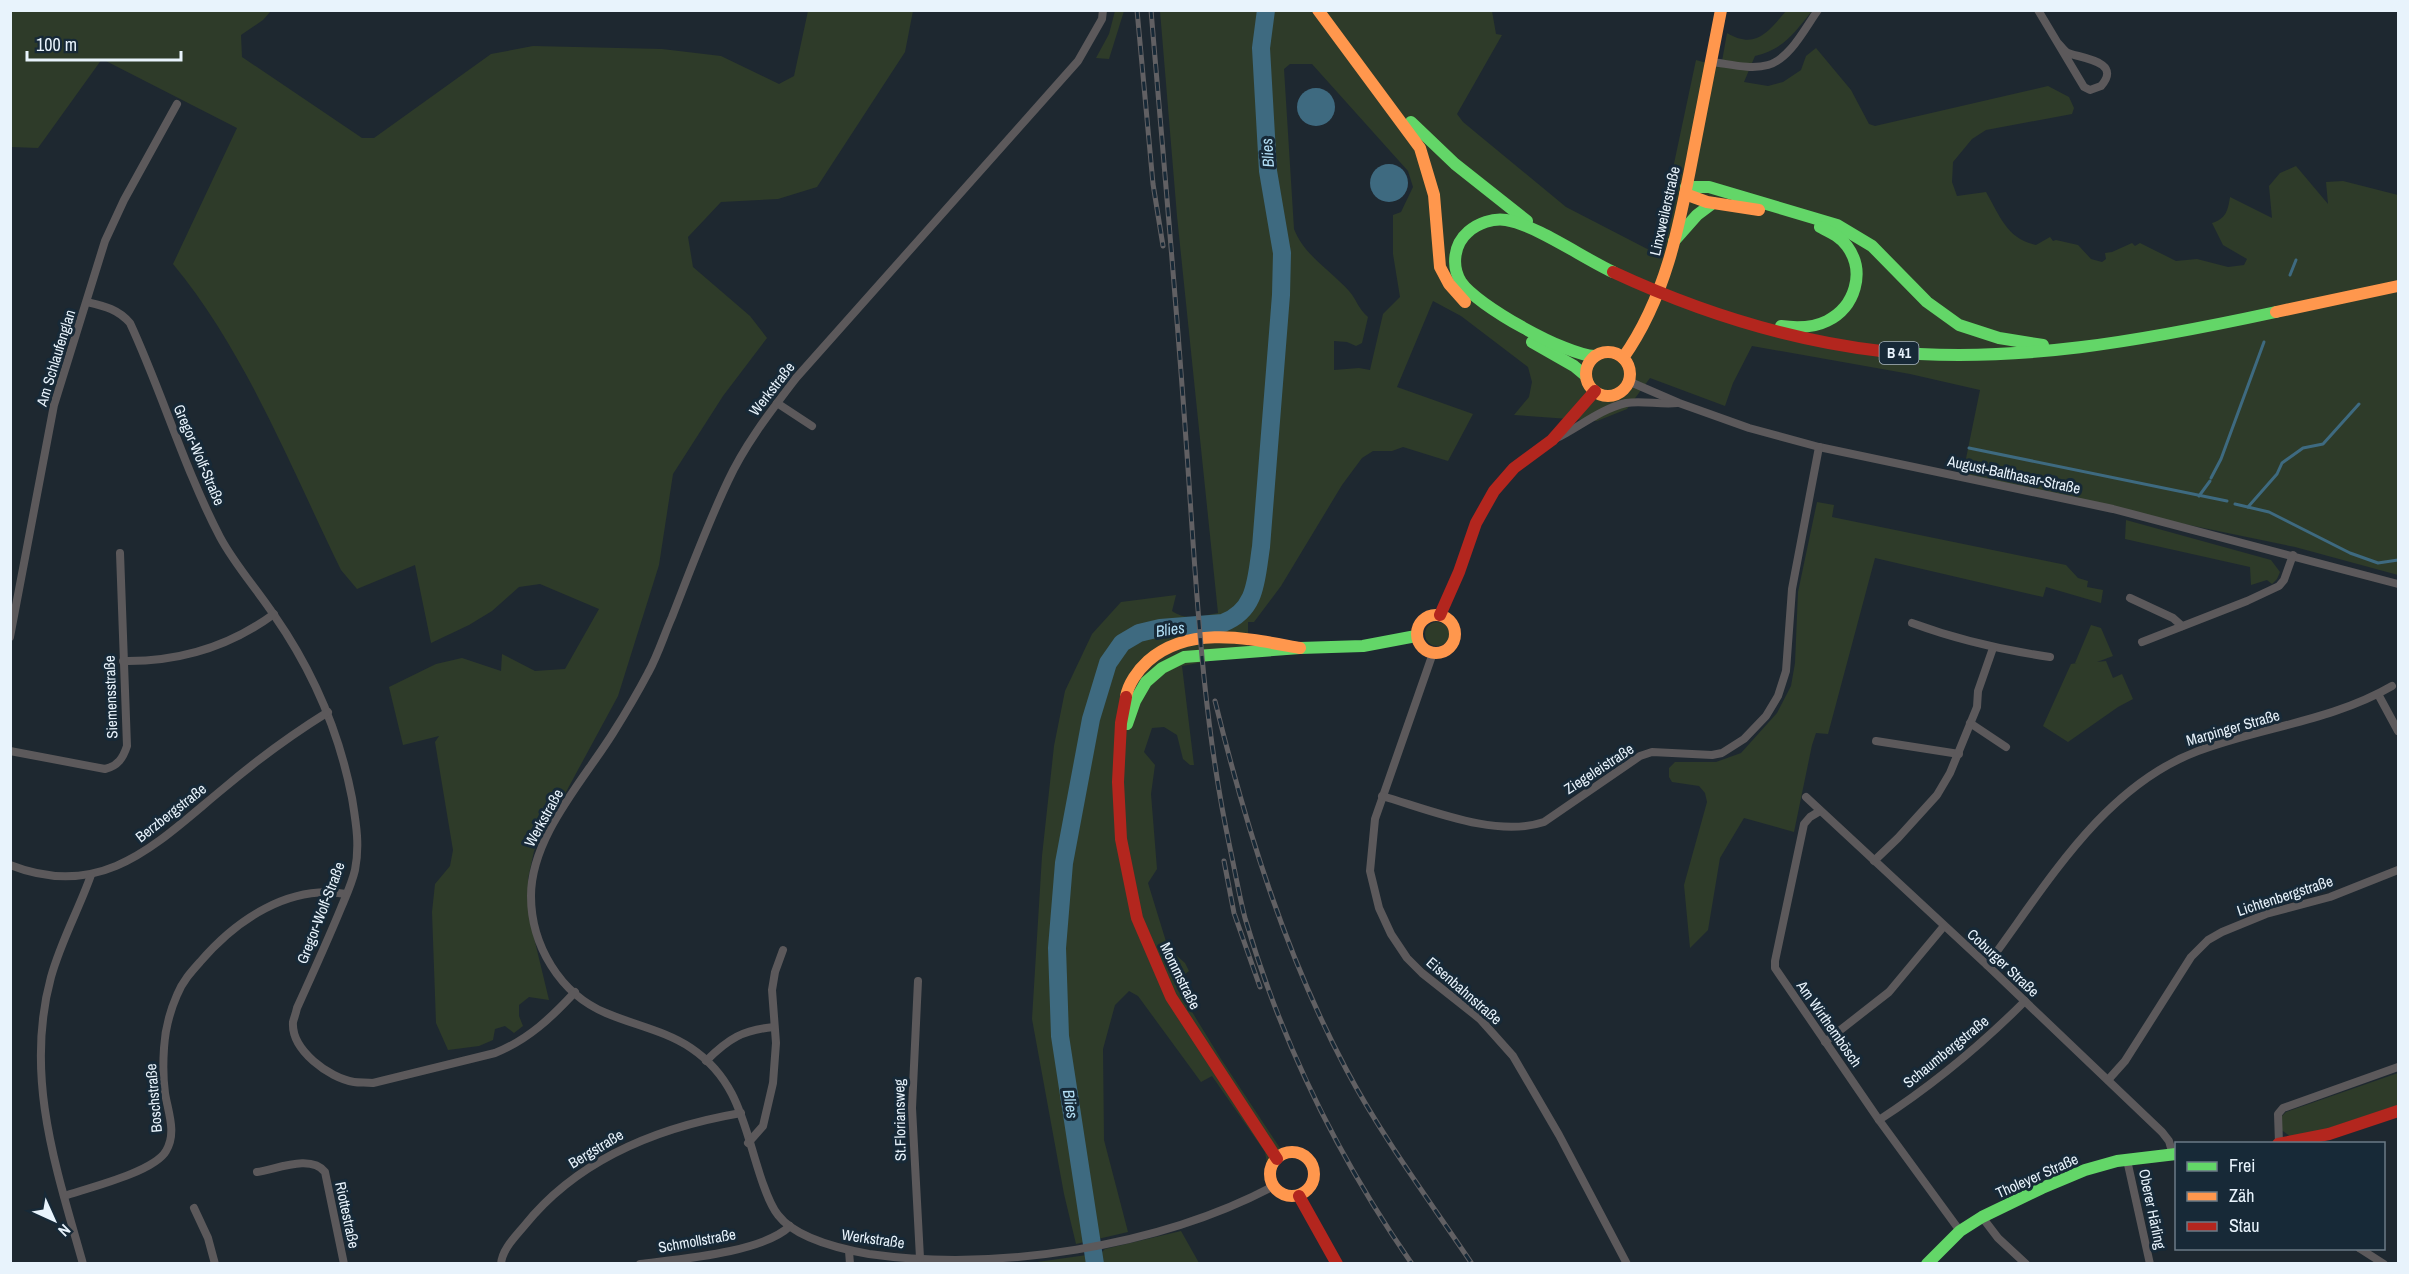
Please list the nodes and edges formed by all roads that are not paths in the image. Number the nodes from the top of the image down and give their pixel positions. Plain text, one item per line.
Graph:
1 (1103, 10) edge
2 (1318, 10) edge
3 (1721, 10) edge
4 (1818, 10) edge
5 (2038, 10) edge
6 (2058, 43) junction
7 (1712, 62) junction
8 (1366, 75) junction
9 (177, 104) dead end
10 (1685, 191) junction
11 (1713, 203) junction
12 (1674, 241) junction
13 (1610, 270) junction
14 (2398, 286) edge
15 (87, 302) junction
16 (1708, 312) junction
17 (2094, 345) junction
18 (1595, 356) junction
19 (1623, 358) junction
20 (1586, 376) junction
21 (1628, 381) junction
22 (1595, 391) junction
23 (777, 403) junction
24 (1679, 403) junction
25 (812, 426) dead end
26 (1552, 440) junction
27 (1819, 447) junction
28 (120, 553) dead end
29 (2293, 555) junction
30 (2398, 584) edge
31 (2130, 598) dead end
32 (274, 614) junction
33 (1440, 615) junction
34 (1912, 623) dead end
35 (2182, 626) junction
36 (1416, 636) junction
37 (10, 637) edge
38 (2142, 642) dead end
39 (1300, 648) junction
40 (1993, 648) junction
41 (1433, 652) junction
42 (2050, 657) dead end
43 (123, 661) junction
44 (2392, 686) dead end
45 (2378, 694) junction
46 (328, 712) junction
47 (1970, 723) junction
48 (2398, 731) edge
49 (1876, 741) dead end
50 (2006, 747) dead end
51 (10, 750) edge
52 (1959, 754) junction
53 (1118, 782) junction
54 (1382, 796) junction
55 (1806, 797) dead end
56 (1820, 811) junction
57 (1874, 861) junction
58 (10, 865) edge
59 (2398, 870) edge
60 (91, 875) junction
61 (346, 894) junction
62 (1944, 926) junction
63 (783, 950) dead end
64 (1987, 965) junction
65 (918, 981) dead end
66 (575, 992) junction
67 (2025, 1001) junction
68 (774, 1027) junction
69 (1825, 1042) junction
70 (706, 1061) junction
71 (2398, 1066) edge
72 (2108, 1080) junction
73 (2398, 1111) edge
74 (741, 1113) junction
75 (1879, 1120) junction
76 (2279, 1142) edge
77 (2285, 1142) edge
78 (748, 1143) junction
79 (2175, 1155) edge
80 (1277, 1159) junction
81 (2127, 1160) junction
82 (258, 1172) dead end
83 (1274, 1186) junction
84 (64, 1196) junction
85 (1299, 1196) junction
86 (194, 1208) dead end
87 (1982, 1217) junction
88 (790, 1226) junction
89 (1960, 1231) junction
90 (2362, 1250) edge
91 (849, 1251) junction
92 (920, 1258) junction
93 (664, 1262) edge
94 (957, 1262) edge
95 (82, 1263) edge
96 (215, 1263) edge
97 (344, 1263) edge
98 (501, 1263) edge
99 (640, 1263) edge
100 (850, 1263) edge
101 (1337, 1263) edge
102 (1627, 1263) edge
103 (1928, 1263) edge
104 (2026, 1263) edge
105 (2150, 1263) edge
106 (2384, 1263) edge

1 - 23 street, Werkstraße
2 - 8 main road, B 41
3 - 7 main road, Linxweilerstraße
4 - 7 street
5 - 6 street
6 - 6 street
7 - 10 main road, Linxweilerstraße
8 - 13 main road, B 41
8 - 20 main road
9 - 15 street, Am Schlaufenglan
10 - 11 main road
10 - 12 main road, Linxweilerstraße
10 - 17 main road
11 - 12 main road
11 - 16 main road
12 - 19 main road, Linxweilerstraße
13 - 16 main road, B 41
13 - 18 main road
14 - 17 main road, B 41
15 - 32 street, Gregor-Wolf-Straße
15 - 37 street, Am Schlaufenglan
16 - 17 main road, B 41
18 - 19 main road
18 - 20 main road
19 - 21 main road
20 - 22 main road
21 - 22 main road
21 - 24 street, August-Balthasar-Straße
22 - 26 main road
23 - 25 street
23 - 66 street, Werkstraße
24 - 26 street
24 - 27 street, August-Balthasar-Straße
26 - 33 main road
27 - 29 street, August-Balthasar-Straße
27 - 54 street, Ziegeleistraße
28 - 43 street, Siemensstraße
29 - 30 street, August-Balthasar-Straße
29 - 35 street
31 - 35 street
32 - 43 street
32 - 46 street, Gregor-Wolf-Straße
33 - 36 main road
33 - 41 main road
34 - 40 street
35 - 38 street
36 - 39 main road
36 - 41 main road
39 - 53 main road, Mommstraße
39 - 53 main road, Mommstraße
40 - 42 street
40 - 47 street
41 - 54 street, Eisenbahnstraße
43 - 51 street, Siemensstraße
44 - 45 street, Marpinger Straße
45 - 48 street
45 - 64 street, Marpinger Straße
46 - 60 street, Berzbergstraße
46 - 61 street, Gregor-Wolf-Straße
47 - 50 street
47 - 52 street
49 - 52 street
52 - 57 street
53 - 80 main road, Mommstraße
54 - 102 street, Eisenbahnstraße
55 - 56 street, Coburger Straße
56 - 57 street, Coburger Straße
56 - 69 street, Am Wirthembösch
57 - 62 street, Coburger Straße
58 - 60 street, Berzbergstraße
59 - 72 street, Lichtenbergstraße
60 - 84 street
61 - 66 street, Gregor-Wolf-Straße
61 - 84 street, Boschstraße
62 - 64 street, Coburger Straße
62 - 69 street
63 - 68 street
64 - 67 street, Coburger Straße
65 - 92 street, St.Floriansweg
66 - 70 street, Werkstraße
67 - 72 street, Coburger Straße
67 - 75 street, Schaumbergstraße
68 - 70 street
68 - 78 street
69 - 75 street, Am Wirthembösch
70 - 74 street, Werkstraße
71 - 76 street
72 - 79 street, Coburger Straße
73 - 77 main road
74 - 78 street, Werkstraße
74 - 98 street, Bergstraße
75 - 89 street, Am Wirthembösch
78 - 88 street, Werkstraße
79 - 81 main road, Tholeyer Straße
80 - 83 main road
80 - 85 main road
81 - 87 main road, Tholeyer Straße
81 - 105 street, Oberer Härling
82 - 97 street, Riottestraße
83 - 85 main road
83 - 94 street, Werkstraße
84 - 95 street
85 - 101 main road
86 - 96 street
87 - 89 main road, Tholeyer Straße
87 - 104 street
88 - 91 street, Werkstraße
88 - 93 street, Schmollstraße
89 - 103 main road, Tholeyer Straße
90 - 106 street
91 - 92 street, Werkstraße
91 - 100 street
92 - 94 street, Werkstraße
93 - 99 street, Schmollstraße

